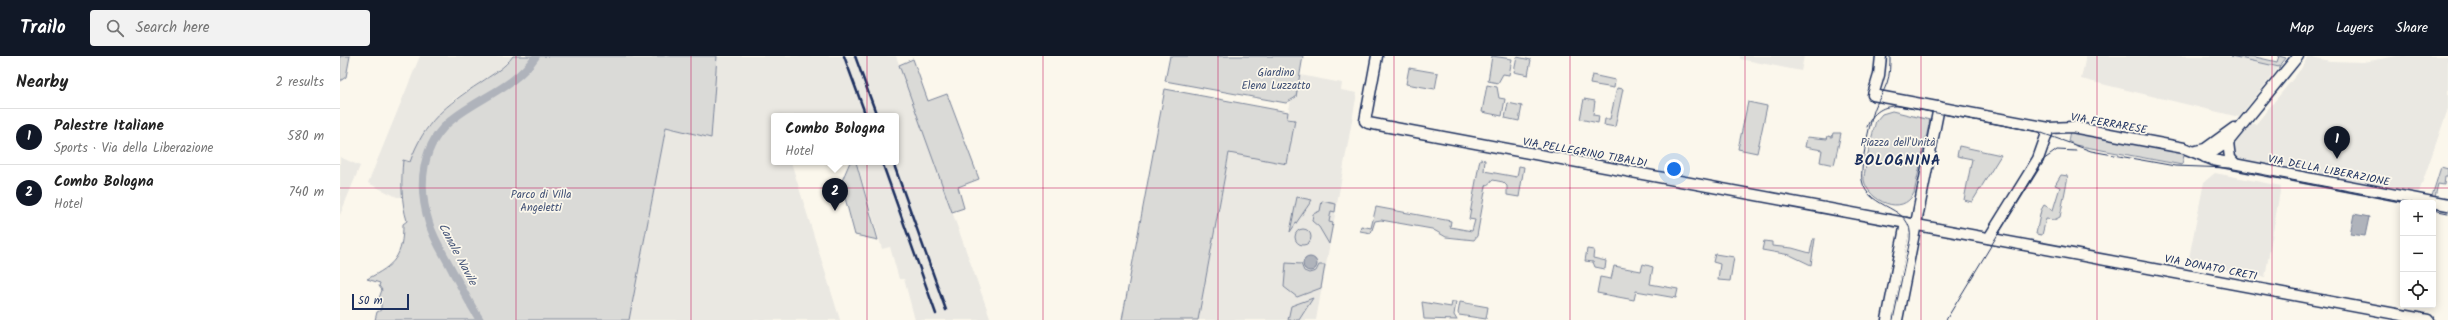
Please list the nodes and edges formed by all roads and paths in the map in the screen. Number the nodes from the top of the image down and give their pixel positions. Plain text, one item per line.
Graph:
1 (1377, 56) edge
2 (1881, 56) edge
3 (2298, 56) edge
4 (1939, 107) junction
5 (2251, 115) junction
6 (2049, 128) junction
7 (2228, 142) junction
8 (2194, 151) junction
9 (2205, 157) junction
10 (2235, 164) junction
11 (2448, 205) edge
12 (1910, 224) junction
13 (1989, 238) junction
14 (1886, 320) edge
15 (1897, 320) edge
16 (2428, 320) edge

1 - 12 main road, VIA PELLEGRINO TIBALDI
2 - 4 main road
3 - 5 main road
4 - 6 main road, VIA FERRARESE
4 - 12 main road
5 - 7 main road
5 - 8 main road
6 - 8 main road, VIA FERRARESE
6 - 13 main road
7 - 9 main road
7 - 10 main road
8 - 9 main road, VIA FERRARESE
9 - 10 main road, VIA DELLA LIBERAZIONE
10 - 11 main road, VIA DELLA LIBERAZIONE
12 - 13 main road
12 - 14 main road
12 - 15 main road
13 - 16 main road, VIA DONATO CRETI

